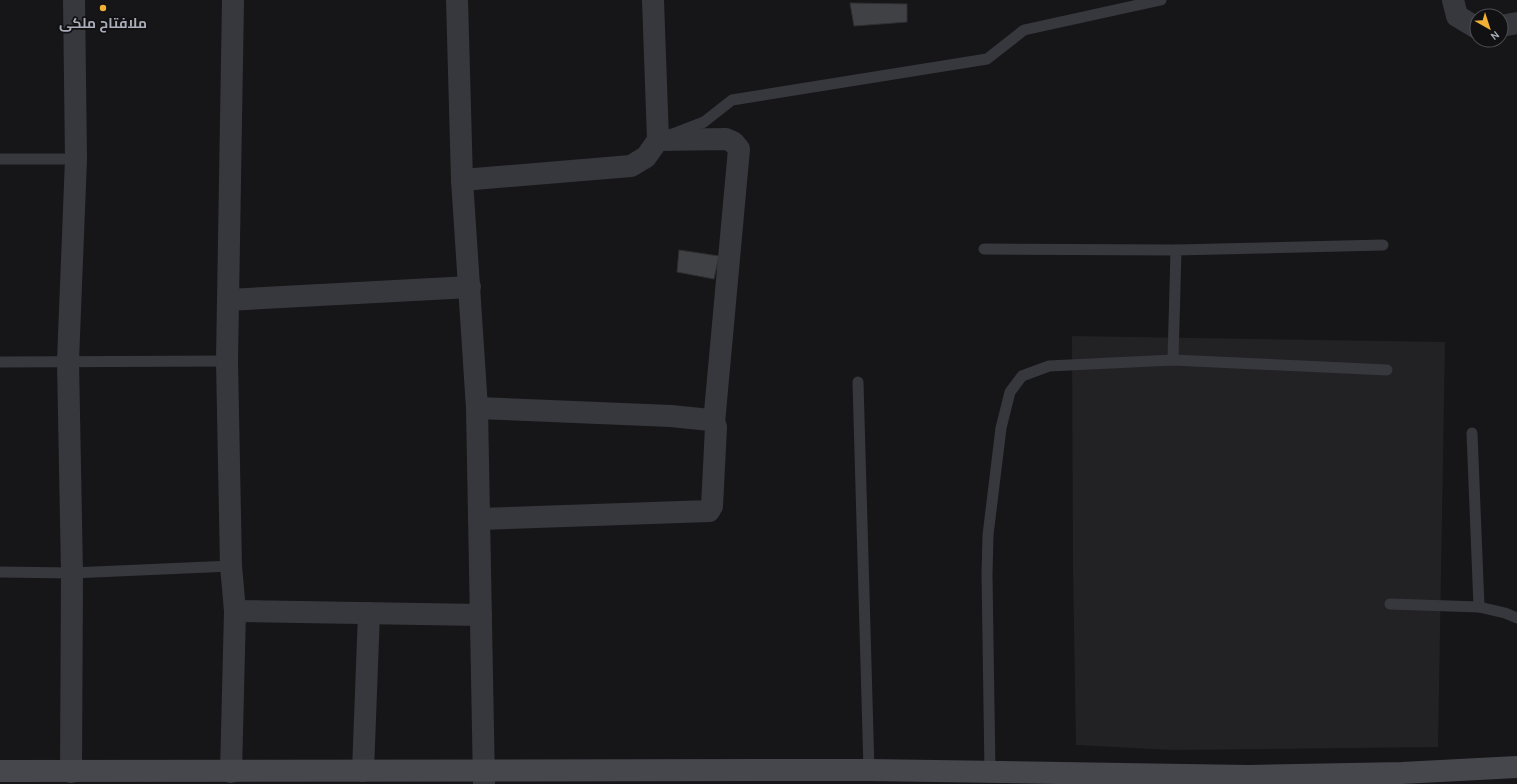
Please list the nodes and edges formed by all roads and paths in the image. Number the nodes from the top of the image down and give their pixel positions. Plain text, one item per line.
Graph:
1 (74, 0) edge
2 (233, 0) edge
3 (457, 0) edge
4 (653, 0) edge
5 (1161, 0) edge
6 (1452, 0) edge
7 (1469, 23) edge
8 (658, 140) junction
9 (0, 159) edge
10 (76, 159) junction
11 (462, 180) junction
12 (1383, 245) dead end
13 (984, 249) dead end
14 (1176, 250) junction
15 (470, 287) junction
16 (228, 300) junction
17 (1173, 360) junction
18 (68, 361) junction
19 (227, 361) junction
20 (0, 362) edge
21 (1387, 370) dead end
22 (858, 382) dead end
23 (477, 408) junction
24 (714, 422) junction
25 (1472, 433) dead end
26 (480, 519) junction
27 (231, 566) junction
28 (0, 572) edge
29 (72, 573) junction
30 (1390, 604) dead end
31 (1478, 606) junction
32 (235, 612) junction
33 (369, 613) junction
34 (481, 615) junction
35 (1517, 618) edge
36 (1517, 766) edge
37 (869, 770) junction
38 (0, 771) edge
39 (363, 771) junction
40 (71, 772) junction
41 (231, 772) junction
42 (990, 772) junction
43 (484, 777) edge
44 (524, 777) edge

1 - 10 street
2 - 16 street
3 - 11 street
4 - 8 street
5 - 8 lane
6 - 7 street
8 - 11 street
8 - 24 street
9 - 10 lane
10 - 18 street
11 - 15 street
12 - 14 lane
13 - 14 lane
14 - 17 lane
15 - 16 street
15 - 23 street
16 - 19 street
17 - 21 lane
17 - 42 lane
18 - 19 lane
18 - 20 lane
18 - 29 street
19 - 27 street
22 - 37 lane
23 - 24 street
23 - 26 street
24 - 26 street
25 - 31 lane
26 - 34 street
27 - 29 lane
27 - 32 street
28 - 29 lane
29 - 40 street
30 - 31 lane
31 - 35 lane
32 - 33 street
32 - 41 street
33 - 34 street
33 - 39 street
34 - 43 street
36 - 42 street
37 - 42 street
37 - 44 street
38 - 40 street
39 - 41 street
39 - 43 street
40 - 41 street
43 - 44 street

